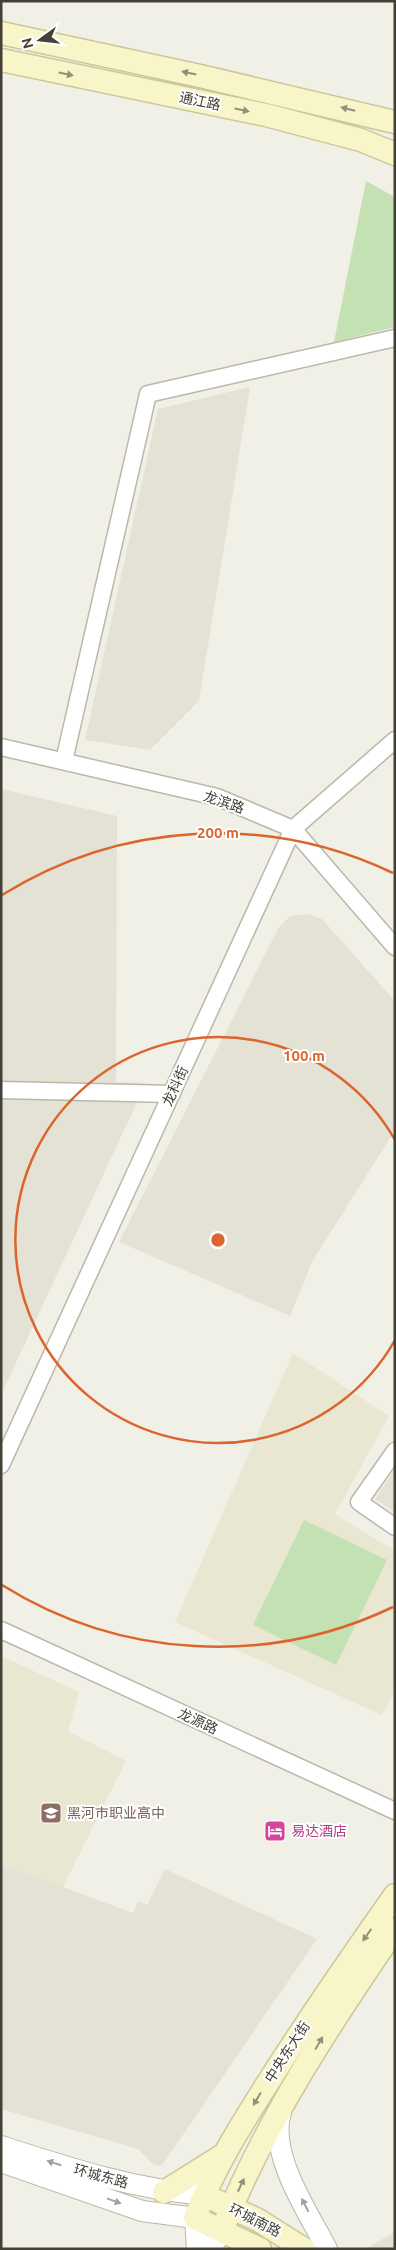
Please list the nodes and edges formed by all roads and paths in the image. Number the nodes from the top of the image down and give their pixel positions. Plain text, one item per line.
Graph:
1 (1, 33) edge
2 (1, 60) edge
3 (395, 122) edge
4 (393, 149) edge
5 (395, 338) edge
6 (395, 740) edge
7 (1, 747) edge
8 (64, 761) junction
9 (293, 829) junction
10 (395, 946) edge
11 (1, 1090) edge
12 (172, 1094) junction
13 (395, 1451) edge
14 (1, 1466) edge
15 (395, 1527) edge
16 (1, 1630) edge
17 (395, 1811) edge
18 (395, 1895) edge
19 (395, 1928) edge
20 (283, 2105) junction
21 (1, 2146) edge
22 (224, 2155) junction
23 (1, 2162) edge
24 (164, 2192) junction
25 (204, 2195) junction
26 (231, 2207) junction
27 (195, 2218) junction
28 (217, 2239) edge
29 (197, 2249) edge
30 (260, 2249) edge
31 (304, 2249) edge
32 (327, 2249) edge

3 -> 1 main road, 通江路
2 -> 4 main road, 通江路
5 - 8 street
6 - 9 street, 龙科街
7 - 8 street, 龙滨路
8 - 9 street, 龙滨路
9 - 10 street, 龙滨路
9 - 12 street, 龙科街
11 - 12 street
12 - 14 street, 龙科街
13 - 15 street
16 - 17 street, 龙源路
18 -> 22 main road, 中央东大街
20 -> 19 main road, 中央东大街
26 -> 20 main road, 中央东大街
32 -> 20 street
24 -> 21 street, 环城东路
22 - 24 main road
22 - 25 main road, 中央东大街
23 -> 27 street, 环城东路
24 - 25 street, 环城东路
25 - 26 main road, 环城南路
25 - 27 main road, 中央东大街
26 - 28 main road, 中央东大街
26 - 31 main road, 环城南路
27 - 28 main road, 环城南路
27 - 29 street
28 - 30 main road, 环城南路

